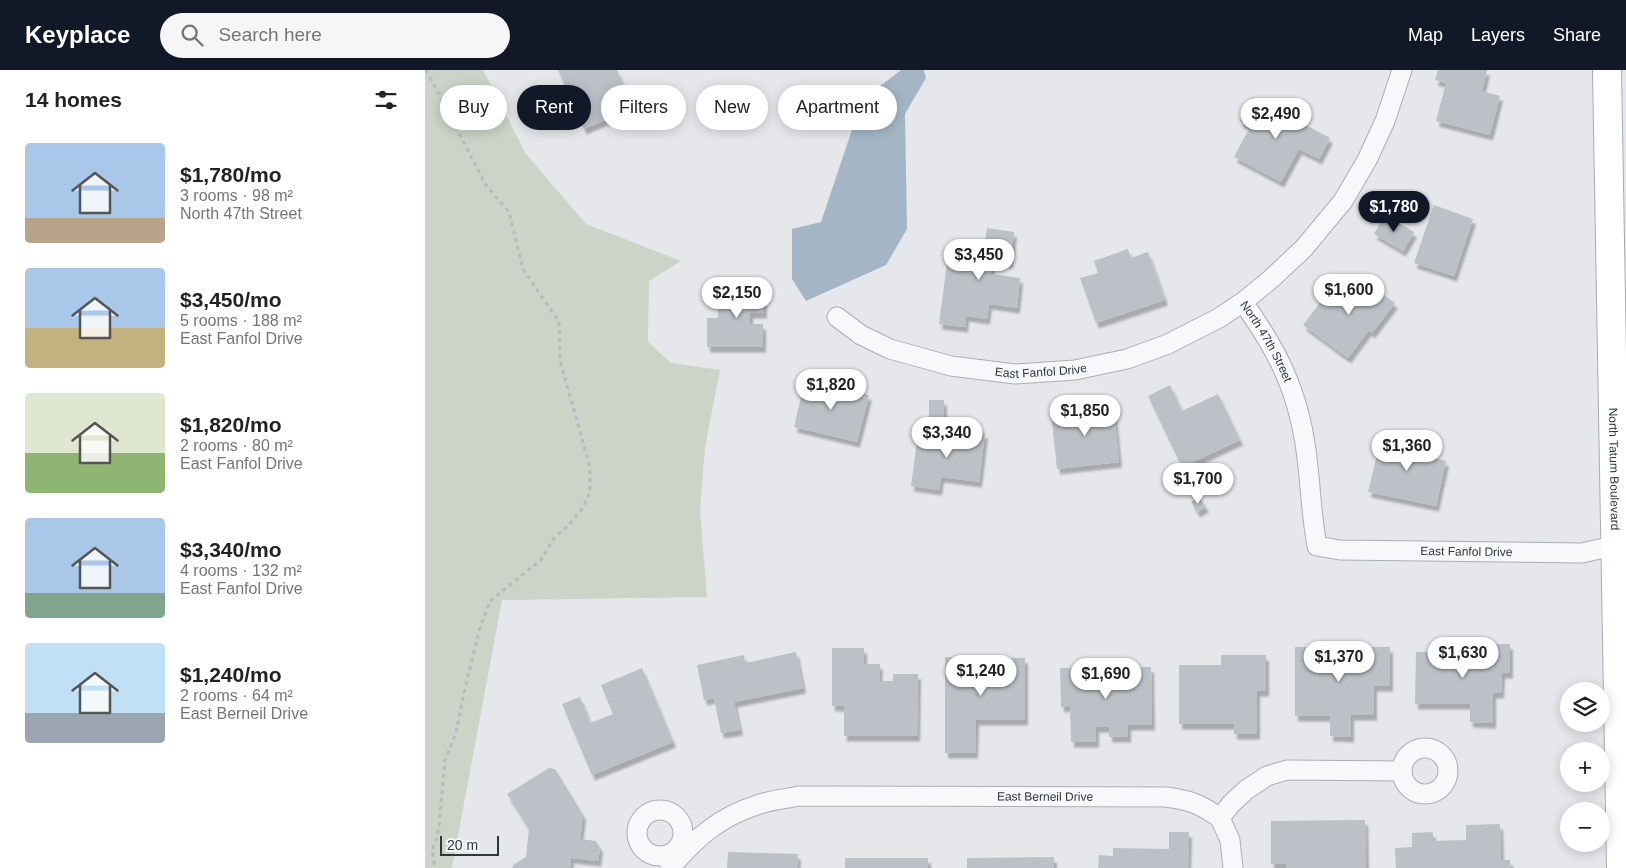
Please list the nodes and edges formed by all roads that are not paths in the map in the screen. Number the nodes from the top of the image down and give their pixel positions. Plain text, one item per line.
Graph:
1 (1402, 70) edge
2 (1607, 70) edge
3 (1243, 302) junction
4 (837, 317) dead end
5 (1620, 544) edge
6 (1317, 546) joint
7 (1402, 771) dead end
8 (1221, 818) junction
9 (677, 857) edge
10 (1233, 868) edge
11 (1621, 868) edge

1 - 3 street, North 47th Street
2 - 5 main road, North Tatum Boulevard
3 - 4 street, East Fanfol Drive
3 - 6 street, North 47th Street
5 - 6 street, East Fanfol Drive
5 - 11 main road, North Tatum Boulevard
7 - 8 street
8 - 9 street, East Berneil Drive
8 - 10 street

